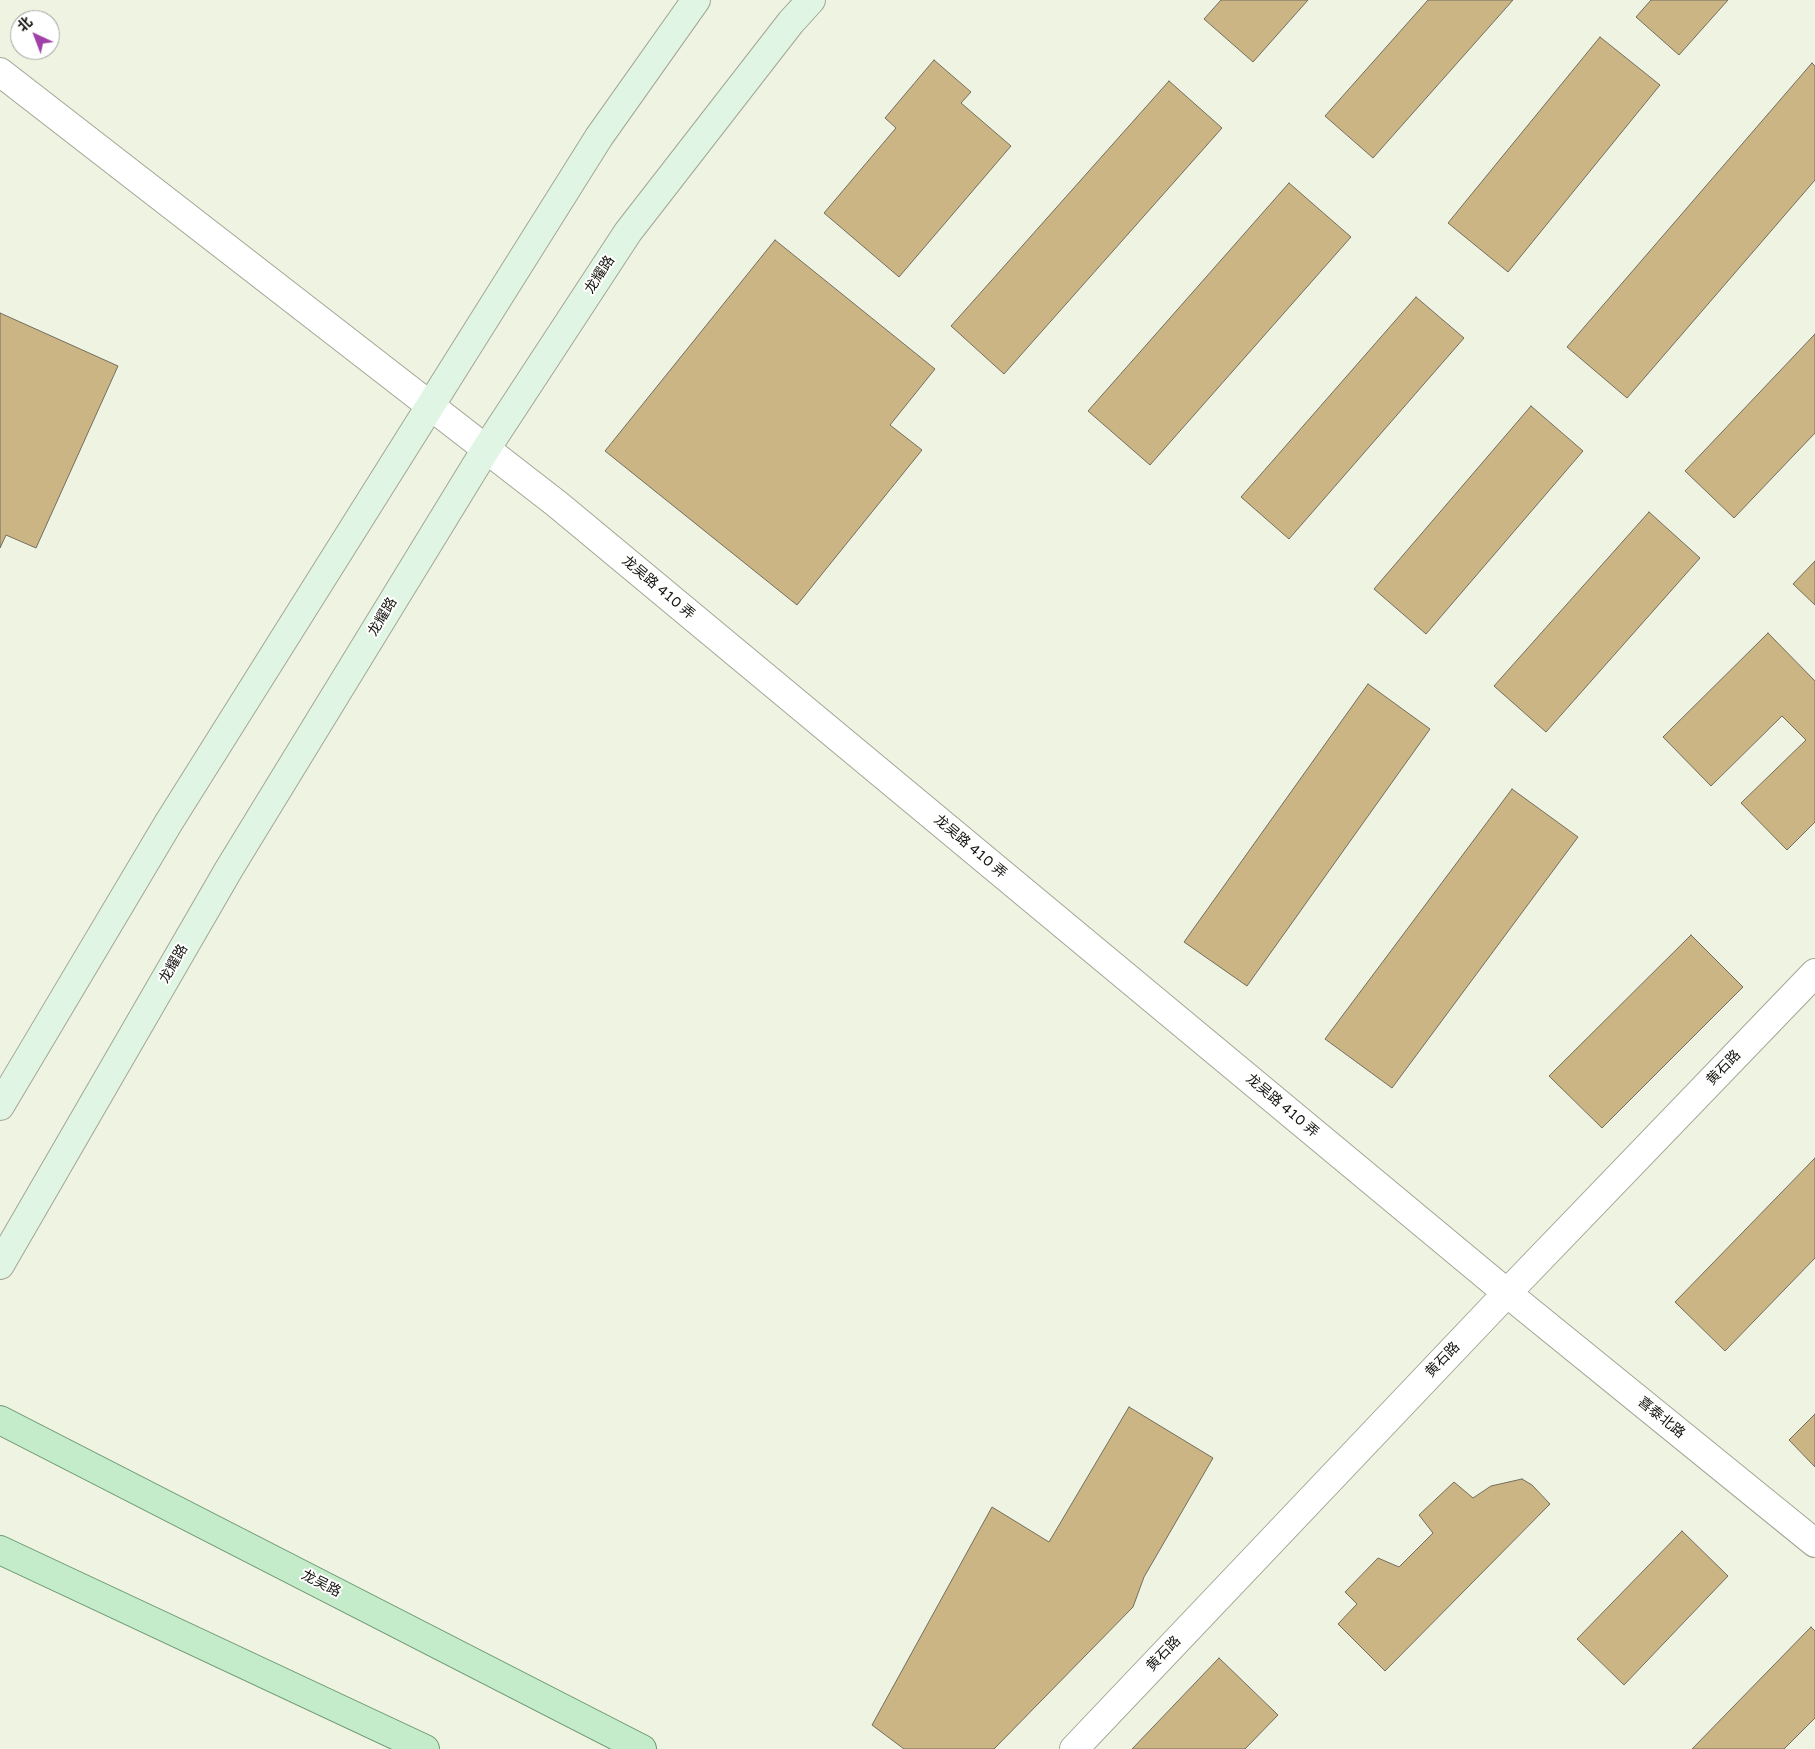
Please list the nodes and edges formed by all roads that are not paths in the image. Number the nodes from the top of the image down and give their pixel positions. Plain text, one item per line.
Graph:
1 (696, 0) edge
2 (811, 0) edge
3 (0, 72) edge
4 (430, 405) junction
5 (486, 449) junction
6 (1815, 973) edge
7 (0, 1106) edge
8 (0, 1265) edge
9 (1507, 1293) junction
10 (0, 1420) edge
11 (1815, 1543) edge
12 (0, 1550) edge
13 (425, 1749) edge
14 (642, 1749) edge
15 (1074, 1749) edge

1 - 4 main road
2 - 5 main road, 龙耀路
3 - 4 street, 龙吴路 410 弄
4 - 5 street, 龙吴路 410 弄
4 - 7 main road
5 - 8 main road, 龙耀路
5 - 9 street, 龙吴路 410 弄
6 - 9 street, 黄石路
9 - 11 street, 喜泰北路
9 - 15 street, 黄石路
10 - 14 main road, 龙吴路
12 - 13 main road

